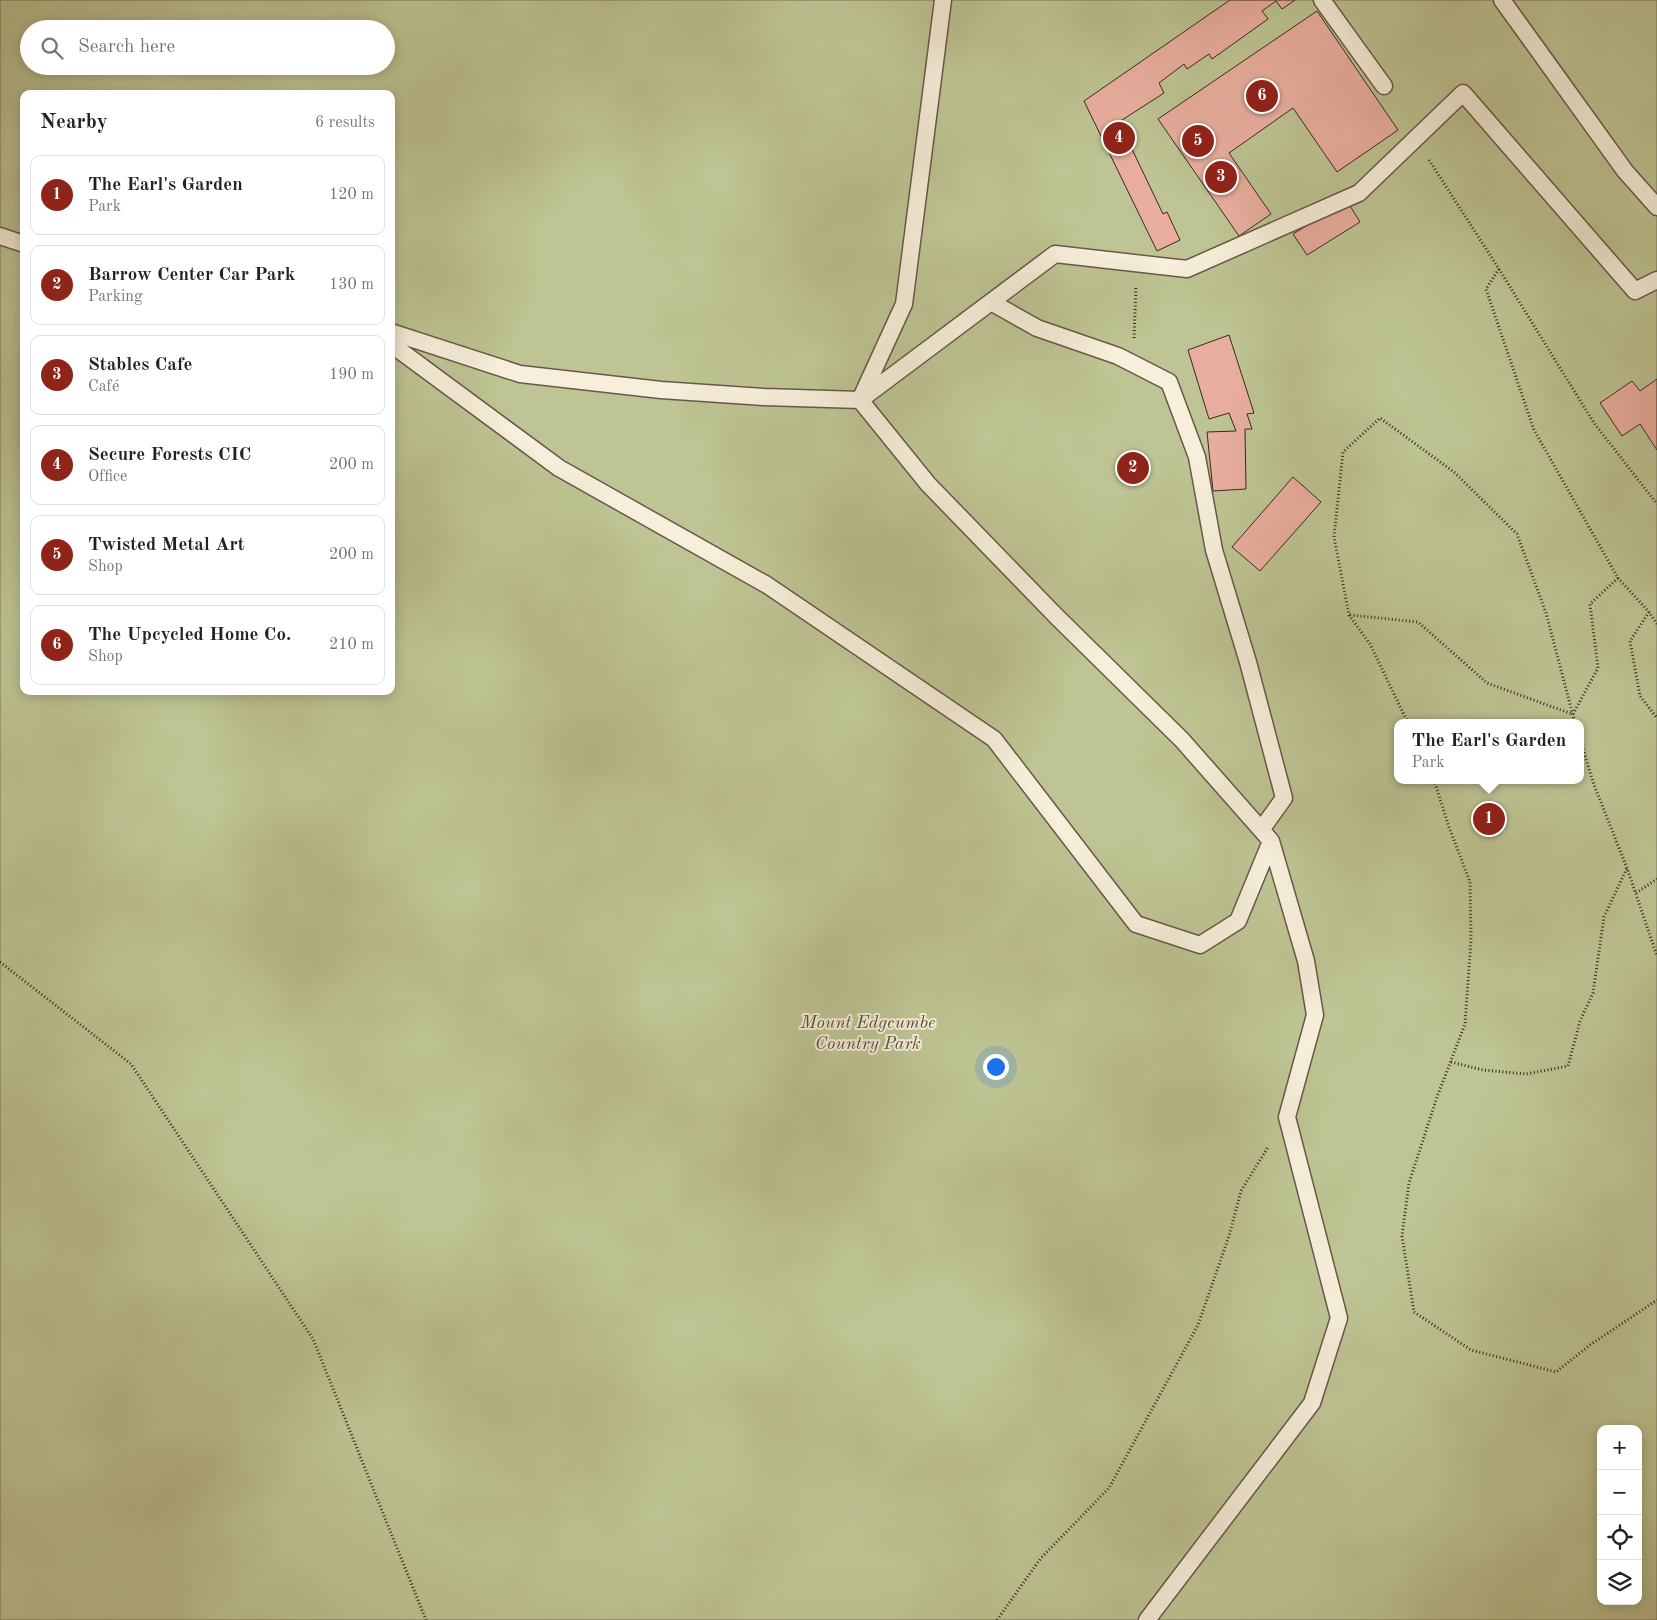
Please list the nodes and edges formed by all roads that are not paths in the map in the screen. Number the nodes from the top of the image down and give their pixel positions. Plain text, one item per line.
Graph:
1 (942, 0) edge
2 (1322, 0) edge
3 (1502, 0) edge
4 (1384, 86) dead end
5 (1657, 208) edge
6 (0, 236) edge
7 (20, 243) edge
8 (1657, 280) edge
9 (991, 302) junction
10 (395, 333) edge
11 (395, 347) edge
12 (860, 400) junction
13 (1266, 835) junction
14 (1147, 1620) edge

1 - 12 lane
2 - 4 lane
3 - 5 lane
6 - 7 lane
8 - 9 lane
9 - 12 lane
9 - 13 lane
10 - 12 lane
11 - 13 lane
12 - 13 lane
13 - 14 lane

